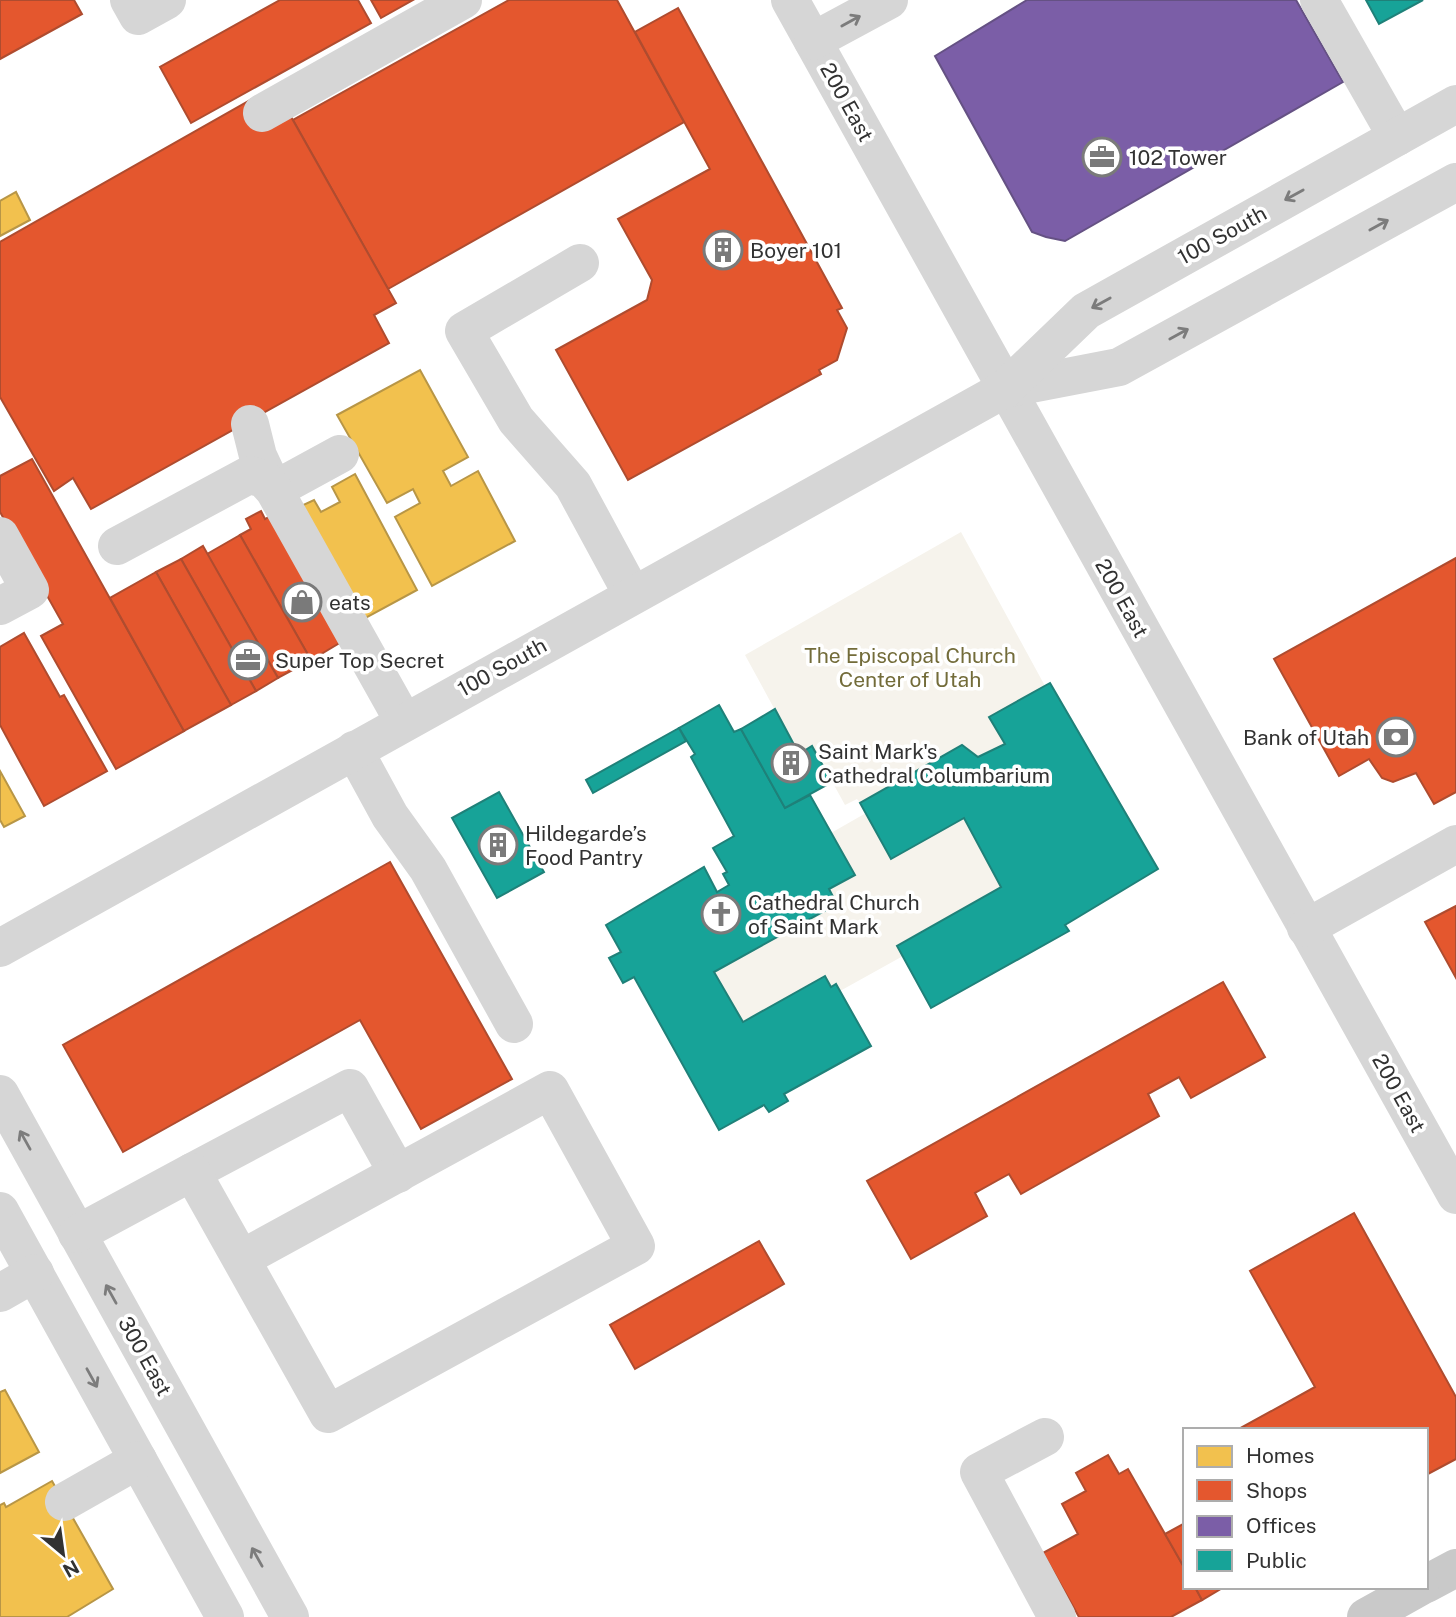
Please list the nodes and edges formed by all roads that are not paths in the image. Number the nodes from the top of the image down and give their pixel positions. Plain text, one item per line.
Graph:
1 (129, 0) edge
2 (167, 0) edge
3 (463, 0) edge
4 (790, 0) edge
5 (889, 0) edge
6 (1320, 0) edge
7 (813, 41) junction
8 (1456, 104) edge
9 (262, 113) dead end
10 (1397, 137) junction
11 (1456, 182) edge
12 (580, 263) dead end
13 (1005, 389) junction
14 (250, 424) dead end
15 (340, 454) dead end
16 (274, 490) junction
17 (0, 536) edge
18 (117, 546) dead end
19 (632, 594) junction
20 (0, 606) edge
21 (404, 722) junction
22 (354, 750) junction
23 (1456, 844) edge
24 (1306, 928) junction
25 (0, 948) edge
26 (514, 1024) dead end
27 (0, 1094) edge
28 (192, 1172) junction
29 (398, 1174) junction
30 (1456, 1195) edge
31 (0, 1211) edge
32 (78, 1234) junction
33 (241, 1259) junction
34 (34, 1273) junction
35 (0, 1293) edge
36 (1045, 1437) dead end
37 (138, 1460) junction
38 (64, 1502) dead end
39 (1456, 1568) edge
40 (1428, 1583) edge
41 (1417, 1589) edge
42 (1374, 1615) edge
43 (225, 1617) edge
44 (290, 1617) edge
45 (1056, 1617) edge

1 - 2 street
3 - 9 street
4 - 7 street, 200 East
7 -> 5 street
6 - 10 street
7 - 13 street, 200 East
8 - 10 street, 100 South
10 -> 13 street, 100 South
13 -> 11 street, 100 South
12 - 19 street
13 - 19 street, 100 South
13 - 24 street, 200 East
14 - 16 street
15 - 16 street
16 - 18 street
16 - 21 street
17 - 20 street
19 - 21 street, 100 South
21 - 22 street, 100 South
22 - 25 street, 100 South
22 - 26 street
23 - 24 street
24 - 30 street, 200 East
32 -> 27 street, 300 East
28 - 29 street
28 - 32 street
28 - 33 street
29 - 33 street
29 - 33 street
31 - 34 street
44 -> 32 street, 300 East
34 - 35 street
34 -> 37 street
36 - 45 street
37 - 38 street
37 - 43 street
39 - 40 main road
41 - 42 main road

